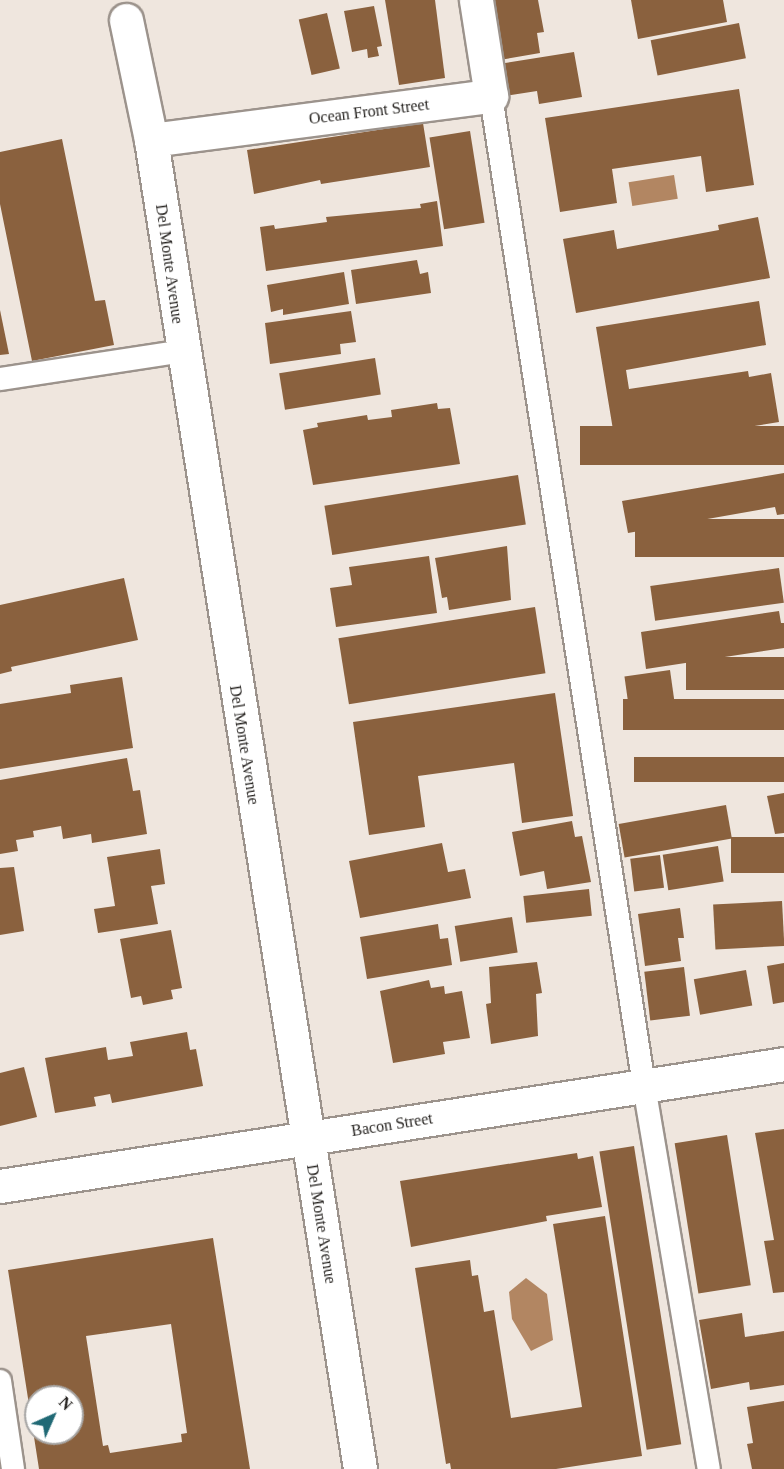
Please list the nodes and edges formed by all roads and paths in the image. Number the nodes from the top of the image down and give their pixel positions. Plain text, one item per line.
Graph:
1 (476, 0) edge
2 (126, 20) dead end
3 (491, 96) junction
4 (151, 140) junction
5 (182, 351) junction
6 (0, 379) edge
7 (784, 1064) edge
8 (644, 1086) junction
9 (306, 1138) junction
10 (0, 1186) edge
11 (0, 1381) edge
12 (14, 1469) edge
13 (360, 1469) edge
14 (709, 1469) edge

1 - 3 street
2 - 4 street, Del Monte Avenue
3 - 4 street, Ocean Front Street
3 - 8 lane
4 - 5 street, Del Monte Avenue
5 - 6 lane
5 - 9 street, Del Monte Avenue
7 - 8 street, Bacon Street
8 - 9 street, Bacon Street
8 - 14 lane
9 - 10 street, Bacon Street
9 - 13 street, Del Monte Avenue
11 - 12 lane

